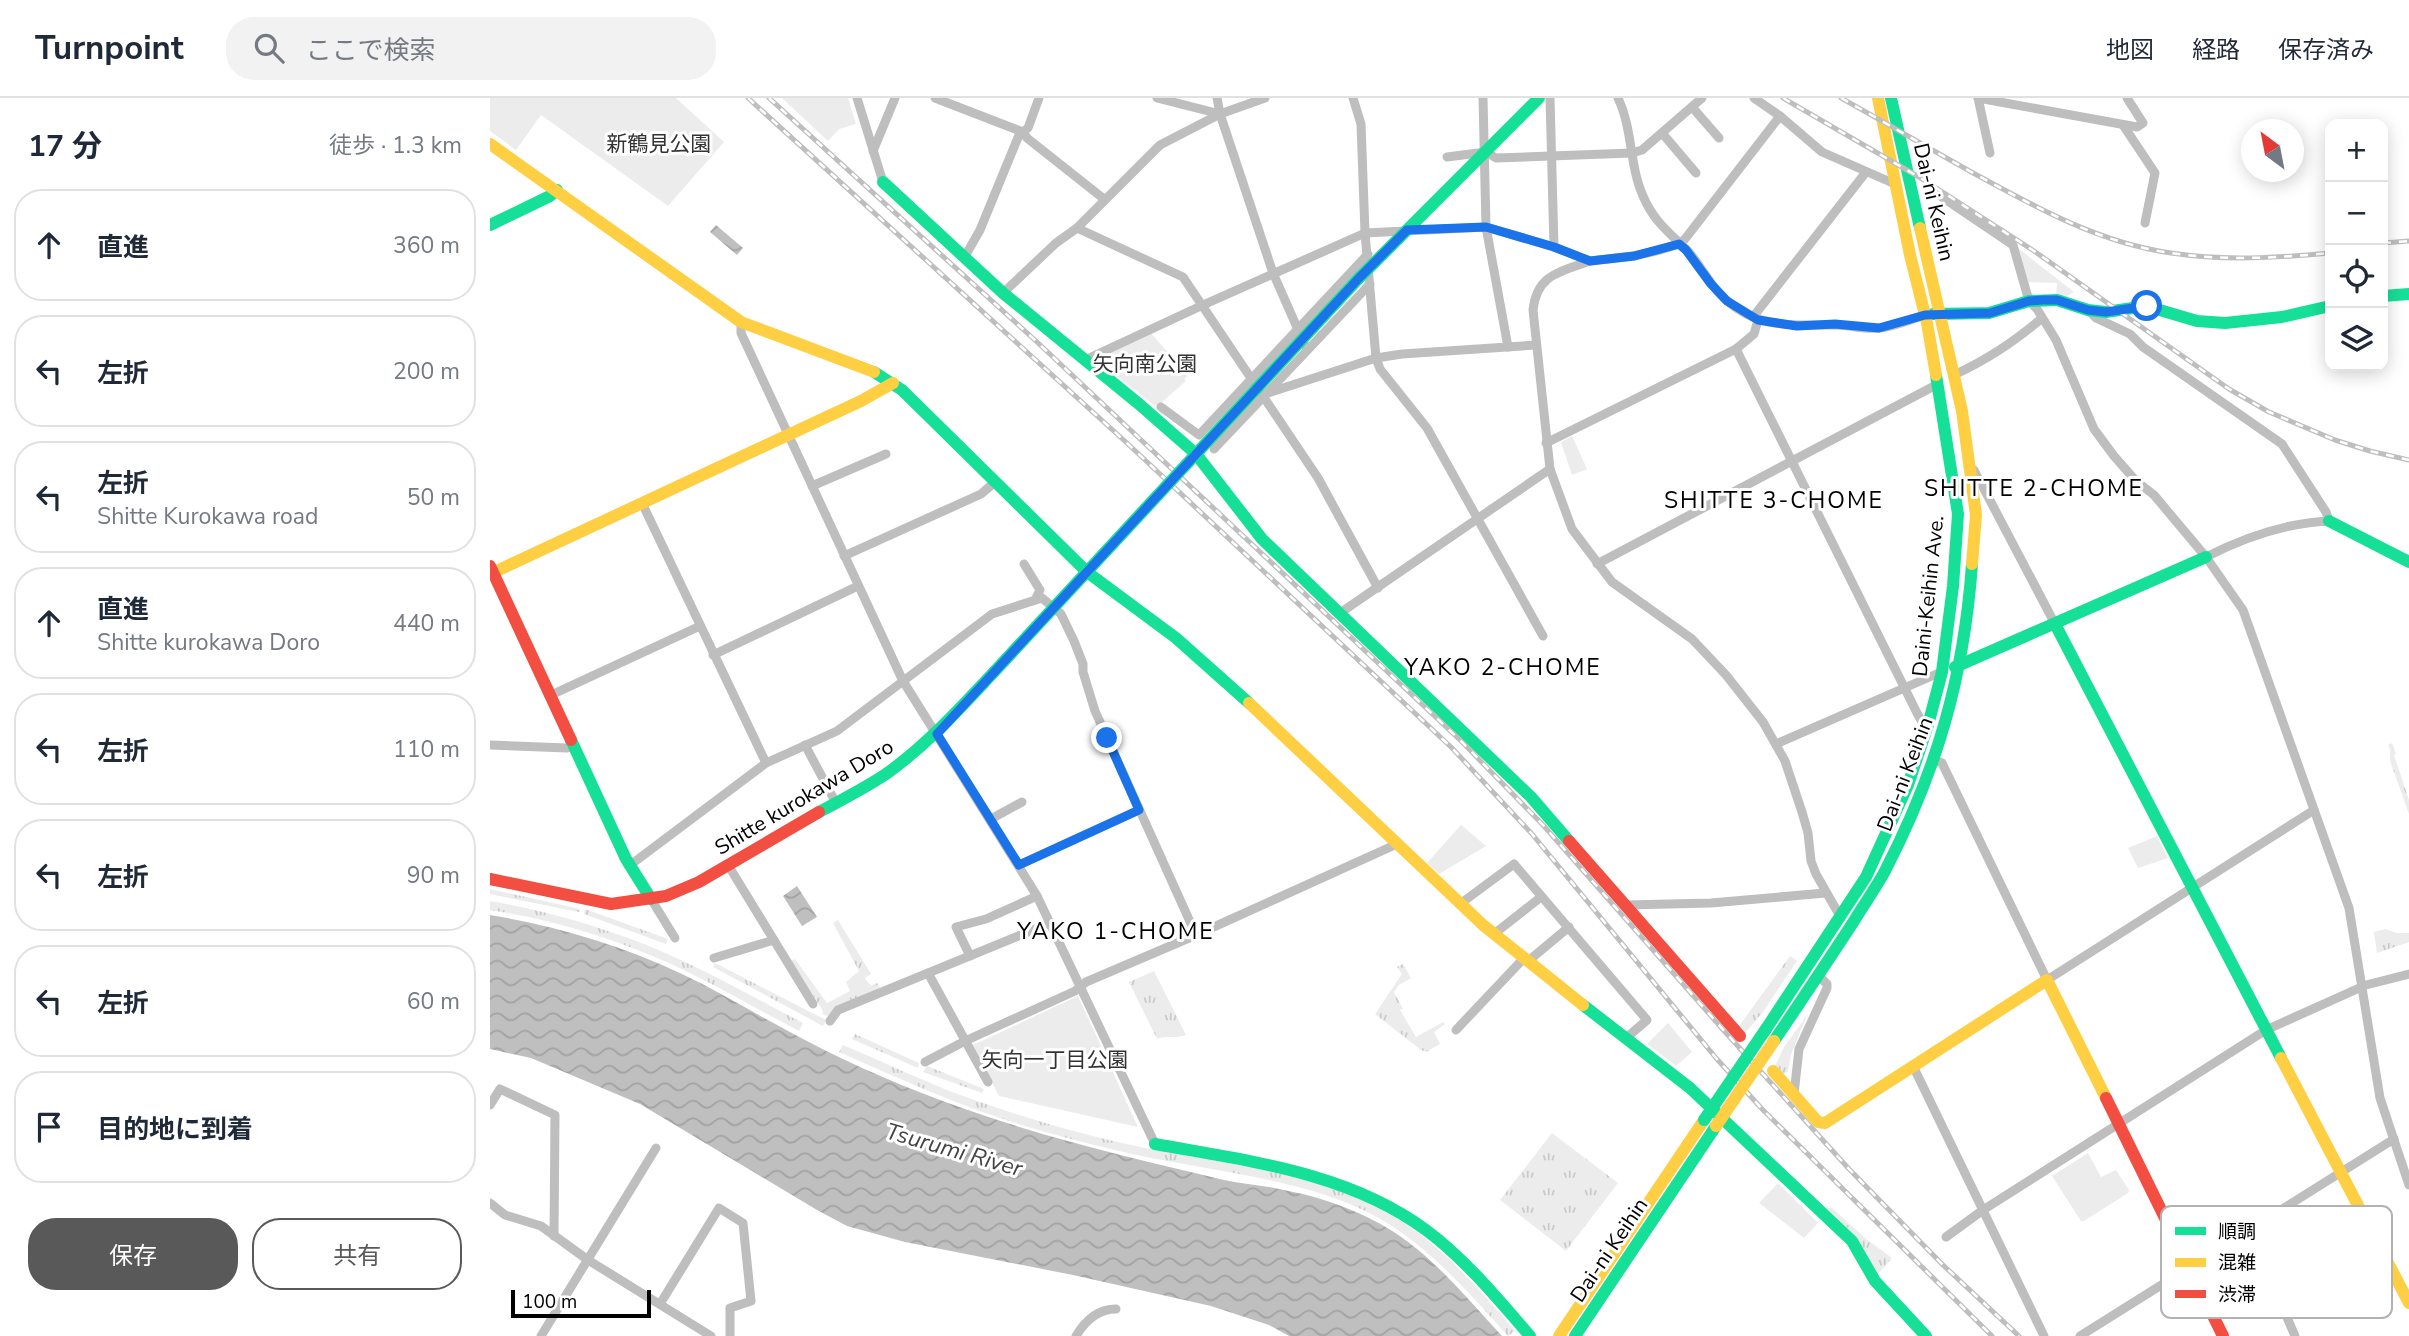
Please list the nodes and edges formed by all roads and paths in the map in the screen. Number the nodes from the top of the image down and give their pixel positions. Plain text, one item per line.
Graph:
1 (857, 98) edge
2 (895, 98) edge
3 (935, 98) edge
4 (1039, 98) edge
5 (1157, 98) edge
6 (1217, 98) edge
7 (1265, 98) edge
8 (1353, 98) edge
9 (1483, 98) edge
10 (1539, 98) edge
11 (1550, 98) edge
12 (1618, 98) edge
13 (1702, 98) edge
14 (1755, 98) edge
15 (1878, 98) edge
16 (1891, 98) edge
17 (2127, 98) edge
18 (1692, 107) junction
19 (1220, 114) junction
20 (1780, 116) junction
21 (2123, 125) junction
22 (1023, 132) junction
23 (1662, 133) junction
24 (1719, 138) dead end
25 (490, 144) edge
26 (873, 151) junction
27 (1486, 152) junction
28 (1632, 153) junction
29 (1990, 153) dead end
30 (1447, 157) dead end
31 (1553, 157) junction
32 (1866, 172) junction
33 (1696, 173) dead end
34 (883, 182) joint
35 (1897, 185) junction
36 (557, 190) junction
37 (1933, 191) dead end
38 (1104, 200) junction
39 (2145, 223) dead end
40 (490, 225) edge
41 (1486, 227) junction
42 (1077, 228) junction
43 (1407, 230) junction
44 (1366, 233) junction
45 (1679, 244) junction
46 (1554, 247) junction
47 (964, 258) junction
48 (1369, 261) junction
49 (1590, 261) junction
50 (1273, 273) junction
51 (1364, 281) junction
52 (1003, 293) junction
53 (2409, 295) edge
54 (2388, 296) edge
55 (2029, 301) junction
56 (1203, 305) junction
57 (2325, 307) edge
58 (2088, 310) junction
59 (1940, 314) junction
60 (1925, 315) junction
61 (1755, 318) junction
62 (2041, 319) junction
63 (741, 322) junction
64 (1297, 328) junction
65 (1536, 345) junction
66 (1508, 347) junction
67 (1736, 349) junction
68 (1307, 350) junction
69 (1376, 358) junction
70 (1085, 360) junction
71 (1954, 375) junction
72 (1251, 378) junction
73 (893, 383) junction
74 (1938, 384) junction
75 (1266, 395) junction
76 (1161, 407) dead end
77 (788, 434) junction
78 (1546, 443) junction
79 (1214, 449) dead end
80 (886, 454) dead end
81 (1195, 454) junction
82 (1793, 460) junction
83 (1969, 463) junction
84 (1550, 469) junction
85 (994, 483) junction
86 (812, 486) junction
87 (642, 503) junction
88 (1478, 519) junction
89 (2329, 521) junction
90 (844, 556) junction
91 (2206, 557) junction
92 (2409, 562) edge
93 (1024, 564) dead end
94 (1597, 564) junction
95 (491, 571) edge
96 (1087, 572) junction
97 (858, 586) junction
98 (1378, 588) junction
99 (1037, 598) junction
100 (1340, 613) junction
101 (2055, 624) junction
102 (700, 626) junction
103 (1543, 636) dead end
104 (713, 655) junction
105 (1960, 665) junction
106 (1942, 672) junction
107 (903, 681) junction
108 (1906, 687) junction
109 (549, 696) junction
110 (1928, 725) junction
111 (937, 734) junction
112 (1776, 744) junction
113 (490, 745) edge
114 (573, 746) junction
115 (805, 746) junction
116 (1935, 760) junction
117 (766, 763) junction
118 (1022, 802) dead end
119 (836, 803) junction
120 (1139, 810) junction
121 (2314, 810) junction
122 (991, 819) junction
123 (1397, 844) junction
124 (728, 865) junction
125 (1019, 865) junction
126 (629, 866) junction
127 (490, 879) edge
128 (2193, 887) junction
129 (1825, 893) junction
130 (1037, 896) junction
131 (1541, 897) junction
132 (651, 899) junction
133 (1460, 904) junction
134 (1626, 905) junction
135 (1841, 918) junction
136 (1050, 922) junction
137 (1569, 928) junction
138 (1494, 934) junction
139 (1196, 935) junction
140 (675, 937) dead end
141 (774, 940) junction
142 (970, 956) junction
143 (714, 958) dead end
144 (1525, 961) junction
145 (928, 973) junction
146 (2409, 974) edge
147 (1819, 976) junction
148 (2047, 980) junction
149 (1081, 986) junction
150 (2361, 988) junction
151 (813, 1004) dead end
152 (830, 1021) dead end
153 (1456, 1030) dead end
154 (2266, 1030) junction
155 (1741, 1036) dead end
156 (1625, 1039) junction
157 (965, 1041) junction
158 (925, 1062) dead end
159 (1913, 1066) junction
160 (1773, 1071) dead end
161 (988, 1082) dead end
162 (1794, 1094) junction
163 (490, 1105) edge
164 (2118, 1124) junction
165 (2394, 1139) junction
166 (1155, 1144) joint
167 (656, 1148) dead end
168 (2404, 1158) edge
169 (2341, 1173) junction
170 (2409, 1185) edge
171 (490, 1203) edge
172 (2288, 1206) edge
173 (2358, 1206) edge
174 (1983, 1210) junction
175 (2161, 1211) edge
176 (554, 1236) junction
177 (1946, 1237) dead end
178 (588, 1260) junction
179 (2392, 1270) edge
180 (2161, 1285) edge
181 (2409, 1303) edge
182 (660, 1304) junction
183 (1116, 1309) dead end
184 (2214, 1318) edge
185 (2287, 1318) edge
186 (541, 1336) edge
187 (711, 1336) edge
188 (730, 1336) edge
189 (1076, 1336) edge
190 (1530, 1336) edge
191 (1559, 1336) edge
192 (1575, 1336) edge
193 (1926, 1336) edge
194 (2044, 1336) edge
195 (2080, 1336) edge
196 (2223, 1336) edge
197 (2295, 1336) edge

1 - 26 street
2 - 26 street
3 - 22 street
4 - 22 street
5 - 19 street
6 - 19 street
7 - 19 street
8 - 44 street
9 - 27 street
10 - 27 main road, Shitte kurokawa Doro
11 - 31 street
12 - 28 street
13 - 18 street
14 - 20 street
15 - 35 main road, Daini-Keihin Ave.
16 - 59 main road, Dai-ni Keihin
17 - 21 street
18 - 23 street
18 - 24 street
19 - 38 street
19 - 50 street
20 - 32 street
20 - 45 street
21 - 29 street
21 - 39 street
22 - 38 street
22 - 47 street
23 - 28 street
23 - 33 street
25 - 36 main road
26 - 34 street
27 - 30 street
27 - 31 street
27 - 41 street
27 - 43 main road, Shitte kurokawa Doro
28 - 31 street
28 - 45 street
31 - 46 street
32 - 35 street
32 - 61 street
34 - 47 main road
35 - 60 main road, Daini-Keihin Ave.
36 - 40 main road
36 - 63 main road
37 - 55 street
38 - 42 street
41 - 43 street
41 - 46 street
41 - 66 street
42 - 52 street
42 - 56 street
43 - 44 street
43 - 48 main road, Shitte kurokawa Doro
44 - 48 street
44 - 50 street
45 - 49 street
45 - 61 street
46 - 49 street
47 - 52 main road
48 - 51 main road, Shitte kurokawa Doro
48 - 64 street
49 - 65 street
50 - 56 street
50 - 64 street
51 - 68 street
51 - 69 street
51 - 81 main road, Shitte kurokawa Doro, bridge
52 - 70 main road
53 - 54 main road
55 - 58 main road
55 - 59 main road
55 - 62 street
56 - 70 street
56 - 72 street
57 - 58 main road
58 - 89 street
59 - 60 main road
59 - 71 main road, Dai-ni Keihin
60 - 61 street
60 - 74 main road, Daini-Keihin Ave.
61 - 67 street
62 - 71 street
62 - 91 street
63 - 73 main road
63 - 77 street
64 - 68 street
64 - 72 street
65 - 66 street
65 - 78 street
66 - 69 street
67 - 78 street
67 - 82 street
68 - 75 street
69 - 75 street
69 - 88 street
70 - 81 main road
71 - 83 main road, Dai-ni Keihin
72 - 75 street
72 - 76 street
73 - 77 main road
73 - 85 main road
74 - 82 street
74 - 106 main road, Daini-Keihin Ave.
75 - 79 street
75 - 98 street
77 - 86 street
77 - 87 main road
78 - 84 street
80 - 86 street
81 - 96 main road, Shitte kurokawa Doro, bridge
81 - 100 main road
82 - 94 street
82 - 108 street
83 - 101 street
83 - 105 main road, Dai-ni Keihin
84 - 88 street
84 - 94 street
85 - 90 street
85 - 96 main road
86 - 90 street
87 - 95 main road
87 - 102 street
88 - 98 street
88 - 103 street
89 - 91 street
89 - 92 main road
90 - 97 street
91 - 101 main road
91 - 121 street
93 - 99 street
94 - 112 street
95 - 109 main road
96 - 111 main road, Shitte kurokawa Doro, bridge
96 - 123 main road
97 - 104 street
97 - 107 street
98 - 100 street
99 - 107 street
99 - 120 street
100 - 134 main road
101 - 105 main road
101 - 128 main road
102 - 104 street
102 - 109 street
104 - 117 street
105 - 106 main road
105 - 116 main road, Dai-ni Keihin
106 - 108 street
106 - 110 main road, Daini-Keihin Ave.
107 - 111 street
107 - 115 street
108 - 110 street
108 - 112 street
109 - 114 main road
110 - 135 main road, Daini-Keihin Ave.
111 - 119 main road, Shitte kurokawa Doro
111 - 122 street
112 - 129 street
113 - 114 street
114 - 126 main road
115 - 117 street
115 - 119 street
116 - 147 main road, Dai-ni Keihin
116 - 148 street
117 - 126 street
118 - 122 street
119 - 124 main road, Shitte kurokawa Doro
120 - 125 street
120 - 139 street
121 - 128 street
121 - 150 street
122 - 125 street
123 - 133 main road
123 - 139 street
124 - 132 main road, Shitte kurokawa Doro
124 - 141 street
125 - 130 street
126 - 132 main road
127 - 132 main road, Shitte kurokawa Doro
128 - 148 street
128 - 154 main road
129 - 134 street
129 - 135 street
130 - 136 street
130 - 142 street
131 - 133 street
131 - 137 street
131 - 138 street
132 - 140 street
133 - 138 main road
134 - 155 main road
135 - 191 main road, Daini-Keihin Ave., bridge
136 - 142 street
136 - 149 street
137 - 144 street
137 - 156 street
138 - 144 main road
139 - 149 street
141 - 143 street
141 - 151 street
142 - 145 street
144 - 153 street
144 - 156 main road
145 - 152 street
145 - 157 street
146 - 150 street
147 - 162 street
147 - 192 main road, Dai-ni Keihin, bridge
148 - 159 main road
148 - 164 main road
149 - 157 street
149 - 166 street
150 - 154 street
150 - 165 street
154 - 164 street
154 - 169 main road
156 - 193 main road
157 - 158 street
157 - 161 street
159 - 162 main road
159 - 174 street
160 - 162 main road
163 - 176 street
164 - 174 street
164 - 175 main road
165 - 168 street
165 - 169 street
166 - 190 main road
167 - 178 street
168 - 170 street
169 - 172 street
169 - 173 main road
171 - 176 street
174 - 177 street
174 - 194 street
176 - 178 street
178 - 182 street
178 - 186 street
179 - 181 main road
180 - 195 street
182 - 187 street
182 - 188 street
183 - 189 street
184 - 196 main road
185 - 197 street

